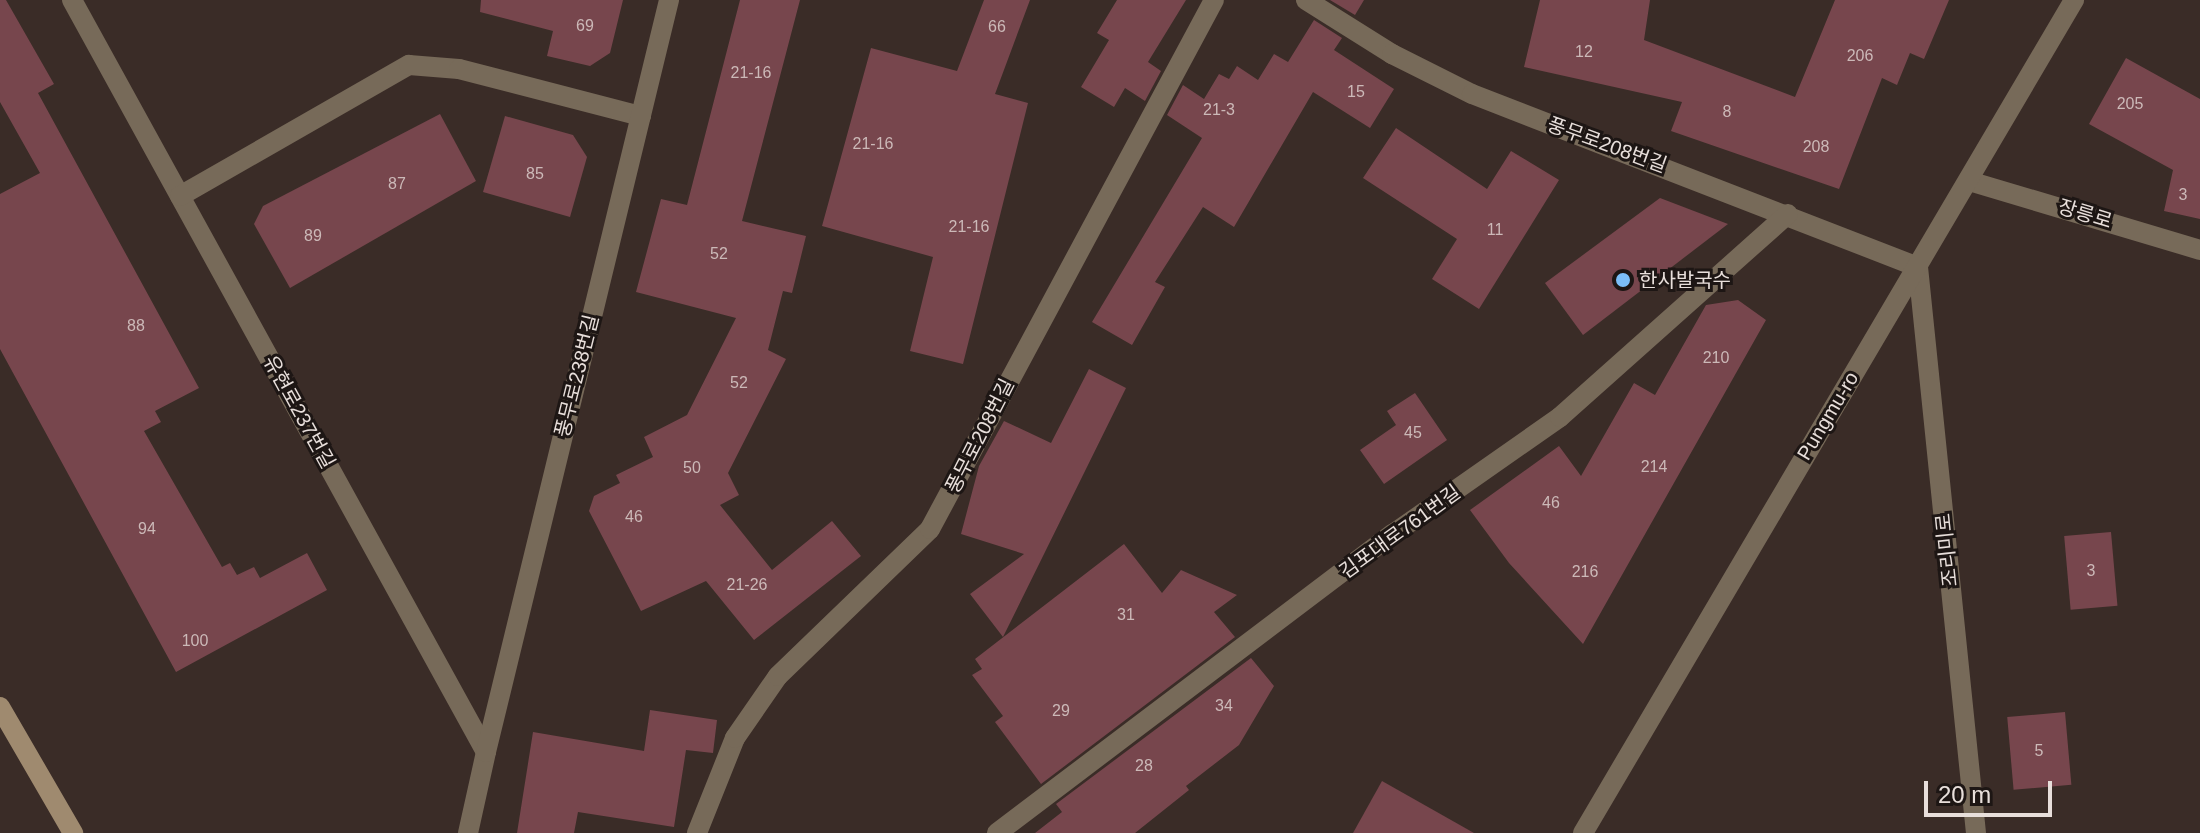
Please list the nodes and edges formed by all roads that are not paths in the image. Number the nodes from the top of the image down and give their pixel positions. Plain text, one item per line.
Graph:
1 (72, 0) edge
2 (669, 0) edge
3 (1214, 0) edge
4 (1306, 0) edge
5 (2074, 0) edge
6 (641, 116) junction
7 (1969, 181) junction
8 (180, 196) junction
9 (1788, 214) junction
10 (2200, 250) edge
11 (1918, 267) junction
12 (0, 707) edge
13 (486, 752) junction
14 (73, 833) edge
15 (468, 833) edge
16 (697, 833) edge
17 (997, 833) edge
18 (1583, 833) edge
19 (1976, 833) edge

1 - 8 street, 유현로237번길
2 - 6 street, 풍무로238번길
3 - 16 street, 풍무로208번길
4 - 9 street, 풍무로208번길
5 - 7 street, Pungmu-ro
6 - 8 street
6 - 13 street, 풍무로238번길
7 - 10 street, 장릉로
7 - 11 street, Pungmu-ro
8 - 13 street, 유현로237번길
9 - 11 street, 풍무로208번길
9 - 17 street, 김포대로761번길
11 - 18 street, Pungmu-ro
11 - 19 street, 조리미로
12 - 14 main road
13 - 15 street

